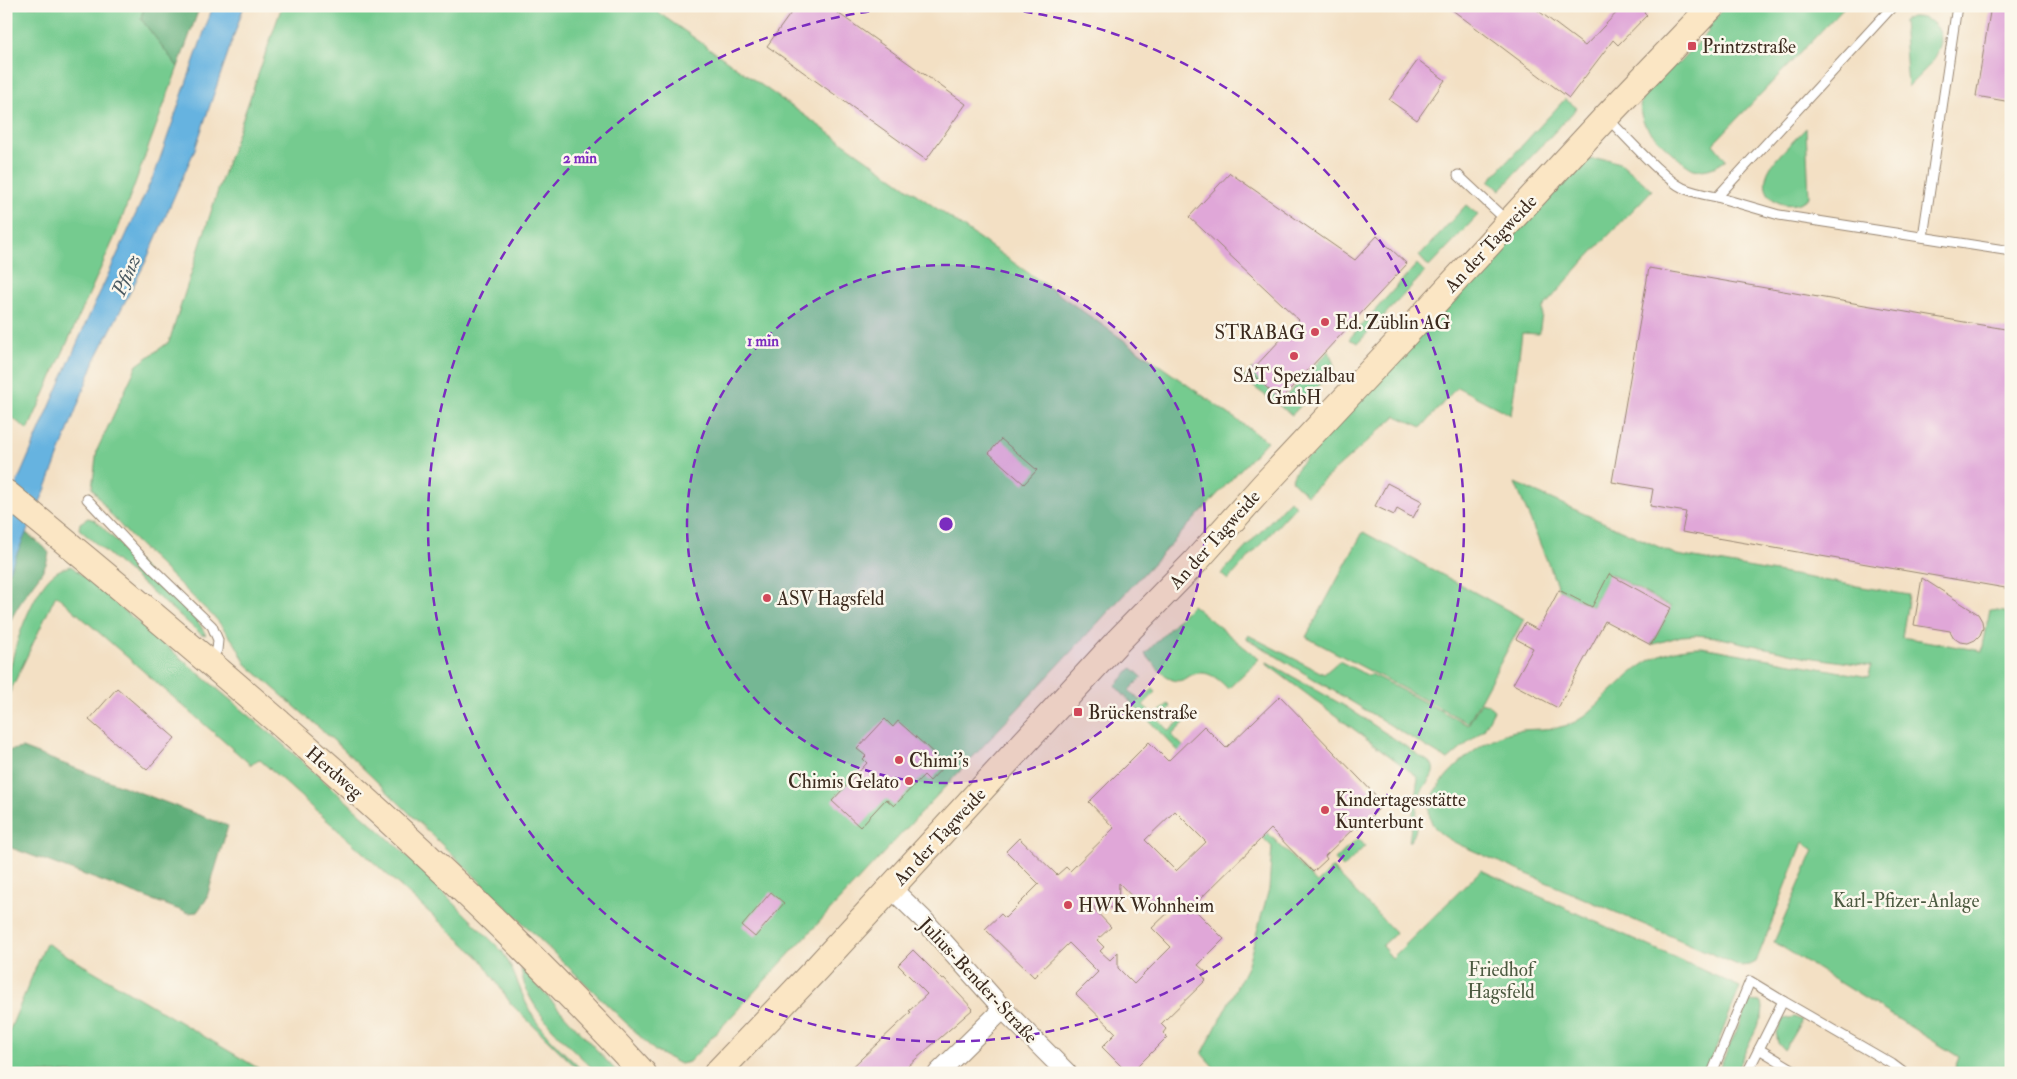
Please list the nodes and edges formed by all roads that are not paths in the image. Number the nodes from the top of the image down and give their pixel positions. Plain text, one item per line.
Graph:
1 (1712, 6) edge
2 (1893, 6) edge
3 (1957, 6) edge
4 (1606, 117) junction
5 (1458, 175) dead end
6 (1717, 197) junction
7 (1509, 223) junction
8 (1923, 238) junction
9 (2011, 251) edge
10 (6, 493) edge
11 (87, 499) dead end
12 (210, 662) junction
13 (891, 888) junction
14 (1783, 1001) junction
15 (1003, 1009) junction
16 (1759, 1048) junction
17 (643, 1073) edge
18 (717, 1073) edge
19 (938, 1073) edge
20 (1067, 1073) edge
21 (1712, 1073) edge
22 (1747, 1073) edge
23 (1800, 1073) edge
24 (1904, 1073) edge

1 - 4 main road, An der Tagweide
2 - 6 lane
3 - 8 lane
4 - 6 lane
4 - 7 main road, An der Tagweide
5 - 7 lane
6 - 8 lane
7 - 13 main road, An der Tagweide
8 - 9 lane
10 - 12 main road, Herdweg
11 - 12 lane
12 - 17 main road, Herdweg
13 - 15 street, Julius-Bender-Straße
13 - 18 main road, An der Tagweide
14 - 16 lane
14 - 21 lane
14 - 24 lane
15 - 19 street
15 - 20 street, Julius-Bender-Straße
16 - 22 lane
16 - 23 lane

